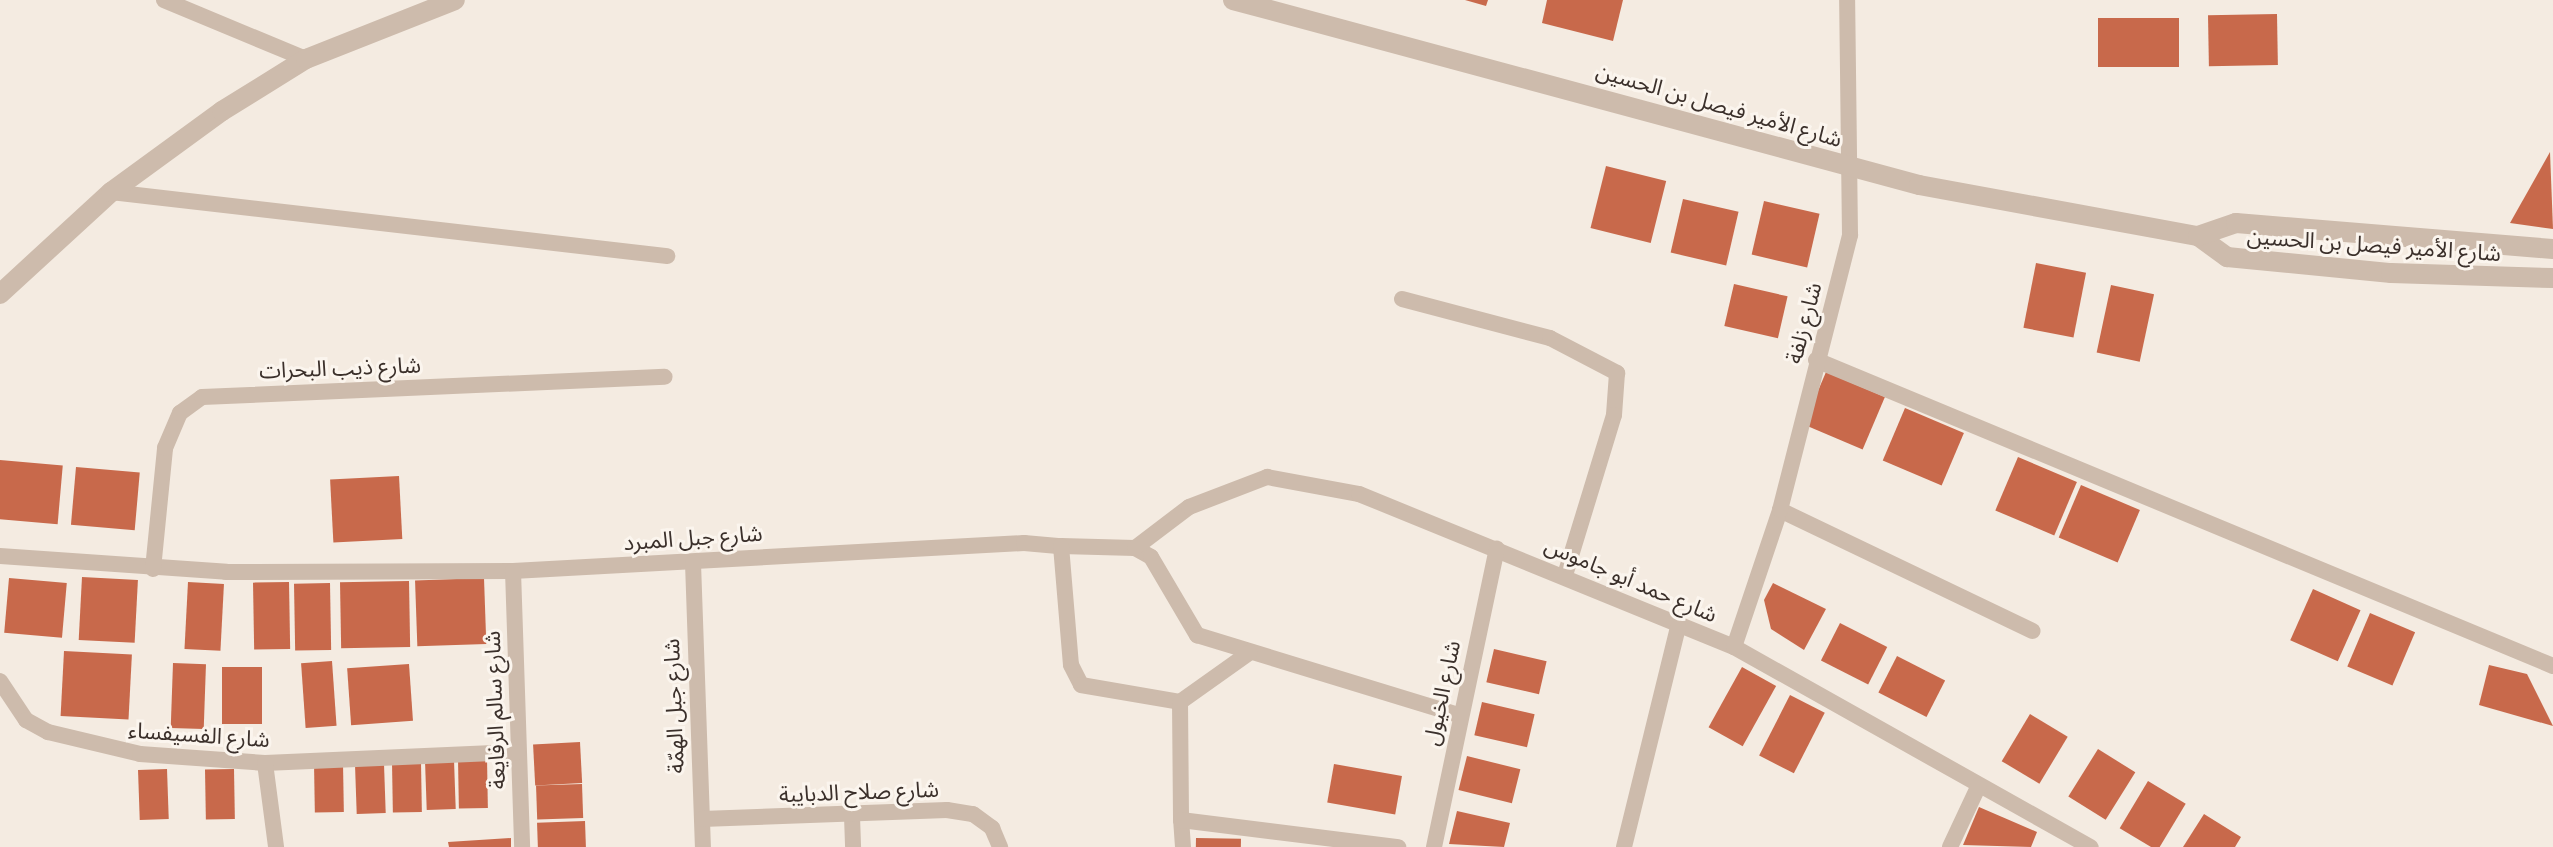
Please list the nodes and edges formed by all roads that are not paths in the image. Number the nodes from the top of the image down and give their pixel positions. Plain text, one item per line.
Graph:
1 (164, 0) edge
2 (455, 0) edge
3 (1233, 0) edge
4 (1847, 0) edge
5 (306, 59) junction
6 (1853, 168) junction
7 (111, 192) junction
8 (2198, 236) junction
9 (2553, 249) edge
10 (667, 256) dead end
11 (2553, 278) edge
12 (0, 294) edge
13 (1402, 299) dead end
14 (1816, 360) junction
15 (665, 377) dead end
16 (1780, 510) junction
17 (1061, 546) junction
18 (1135, 548) junction
19 (1497, 549) junction
20 (0, 556) edge
21 (693, 563) junction
22 (153, 569) junction
23 (513, 571) junction
24 (1565, 575) junction
25 (1678, 627) junction
26 (2033, 631) dead end
27 (1734, 647) junction
28 (1249, 653) junction
29 (2553, 666) edge
30 (0, 681) edge
31 (1180, 702) junction
32 (1458, 715) junction
33 (518, 752) junction
34 (265, 763) junction
35 (1979, 785) junction
36 (852, 816) junction
37 (702, 819) junction
38 (1181, 820) junction
39 (2070, 841) edge
40 (276, 847) edge
41 (522, 847) edge
42 (703, 847) edge
43 (853, 847) edge
44 (1000, 847) edge
45 (1183, 847) edge
46 (1398, 847) edge
47 (1434, 847) edge
48 (1624, 847) edge
49 (1950, 847) edge
50 (2091, 847) edge

1 - 5 street
2 - 5 street
3 - 6 street, شارع الأمير فيصل بن الحسين
4 - 6 street, شارع زلفة
5 - 7 street
6 - 8 street, شارع الأمير فيصل بن الحسين
6 - 14 street, شارع زلفة
7 - 10 street
7 - 12 street
8 - 9 street, شارع الأمير فيصل بن الحسين
8 - 11 street, شارع الأمير فيصل بن الحسين
13 - 24 street
14 - 16 street, شارع زلفة
14 - 29 street
15 - 22 street, شارع ذيب البحرات
16 - 26 street
16 - 27 street, شارع زلفة
17 - 18 street, شارع جبل المبرد
17 - 21 street, شارع جبل المبرد
17 - 31 street
18 - 19 street, شارع حمد أبو جاموس
18 - 28 street
19 - 24 street, شارع حمد أبو جاموس
19 - 32 street, شارع الخيول
20 - 22 street, شارع جبل المبرد
21 - 23 street, شارع جبل المبرد
21 - 37 street, شارع جبل الهمّة
22 - 23 street, شارع جبل المبرد
23 - 33 street, شارع سالم الرفايعة
24 - 25 street, شارع حمد أبو جاموس
25 - 27 street, شارع حمد أبو جاموس
25 - 48 street
27 - 35 street, شارع حمد أبو جاموس
28 - 31 street
28 - 32 street
30 - 34 street, شارع الفسيفساء
31 - 38 street
32 - 47 street, شارع الخيول
33 - 34 street, شارع الفسيفساء
33 - 41 street, شارع سالم الرفايعة
34 - 40 street
35 - 39 street, شارع حمد أبو جاموس
35 - 49 street
36 - 37 street, شارع صلاح الدبايبة
36 - 43 street
36 - 44 street, شارع صلاح الدبايبة
37 - 42 street, شارع جبل الهمّة
38 - 45 street
38 - 46 street
39 - 50 street, شارع حمد أبو جاموس

